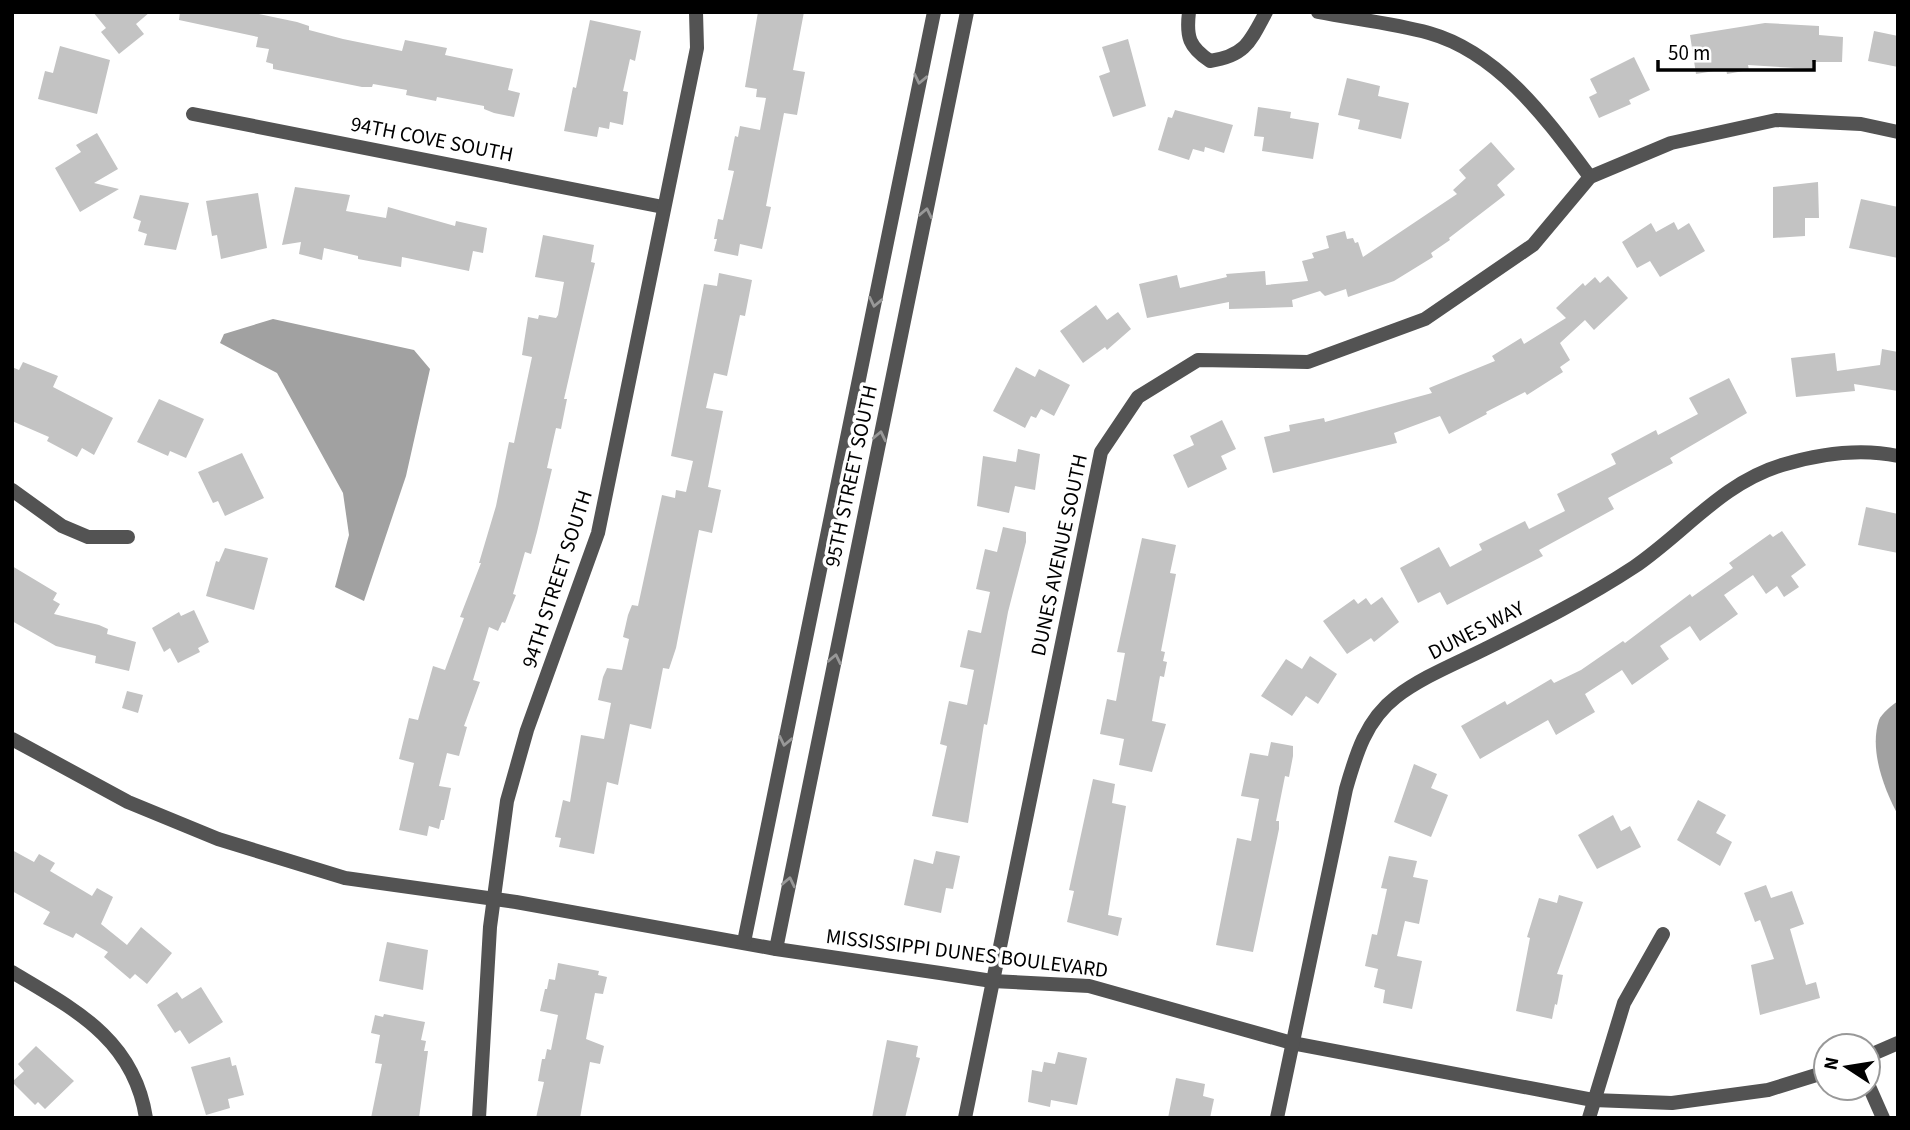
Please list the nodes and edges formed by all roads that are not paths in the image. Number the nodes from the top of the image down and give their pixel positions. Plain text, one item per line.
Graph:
1 (696, 12) edge
2 (934, 12) edge
3 (967, 12) edge
4 (1189, 12) edge
5 (1266, 12) edge
6 (1318, 12) edge
7 (193, 114) dead end
8 (1898, 132) edge
9 (1590, 177) junction
10 (663, 206) junction
11 (1898, 456) edge
12 (12, 490) edge
13 (128, 537) dead end
14 (12, 739) edge
15 (493, 899) junction
16 (1663, 934) dead end
17 (744, 942) junction
18 (776, 949) junction
19 (12, 972) edge
20 (992, 981) junction
21 (1292, 1043) junction
22 (1812, 1076) edge
23 (1593, 1100) junction
24 (146, 1118) edge
25 (479, 1118) edge
26 (965, 1118) edge
27 (1277, 1118) edge
28 (1589, 1118) edge

1 - 10 street, 94TH STREET SOUTH
2 -> 17 street, 95TH STREET SOUTH
18 -> 3 street, 95TH STREET SOUTH
4 - 5 street
6 - 9 street
7 - 10 street, 94TH COVE SOUTH
8 - 9 street, DUNES AVENUE SOUTH
9 - 20 street, DUNES AVENUE SOUTH
10 - 15 street, 94TH STREET SOUTH
11 - 21 street, DUNES WAY
12 - 13 street
14 - 15 street, MISSISSIPPI DUNES BOULEVARD
15 - 17 street, MISSISSIPPI DUNES BOULEVARD
15 - 25 street, 94TH STREET SOUTH
16 - 23 street
17 - 18 street, MISSISSIPPI DUNES BOULEVARD
18 - 20 street, MISSISSIPPI DUNES BOULEVARD
19 - 24 street
20 - 21 street, MISSISSIPPI DUNES BOULEVARD
20 - 26 street, DUNES AVENUE SOUTH
21 - 23 street, MISSISSIPPI DUNES BOULEVARD
21 - 27 street, DUNES WAY
22 - 23 street, MISSISSIPPI DUNES BOULEVARD
23 - 28 street

